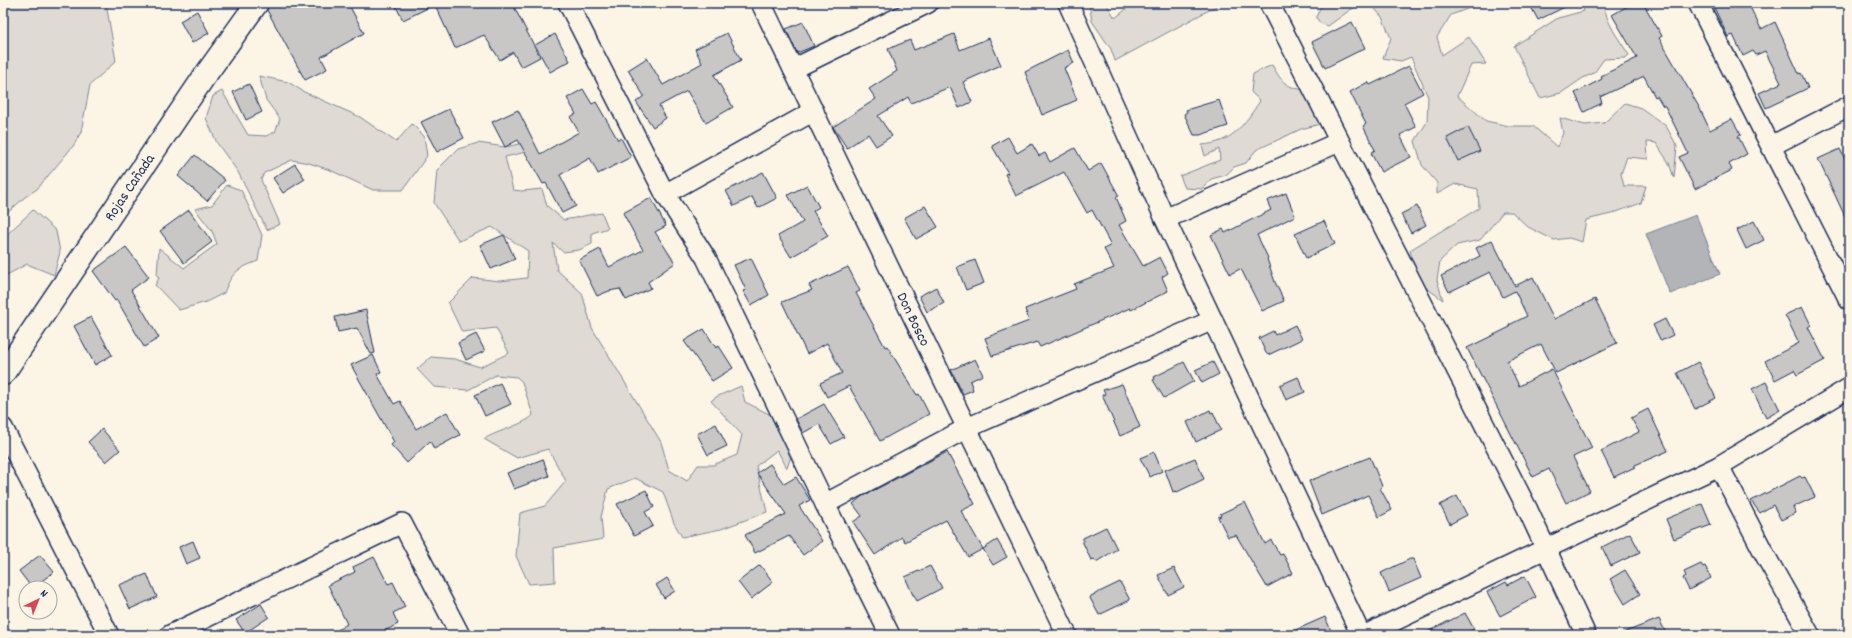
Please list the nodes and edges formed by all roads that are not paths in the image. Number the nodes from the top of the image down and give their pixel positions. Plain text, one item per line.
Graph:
1 (257, 3) edge
2 (568, 3) edge
3 (761, 3) edge
4 (928, 3) edge
5 (1068, 3) edge
6 (1269, 3) edge
7 (1698, 3) edge
8 (793, 69) junction
9 (1849, 106) edge
10 (814, 111) junction
11 (1339, 142) junction
12 (1771, 146) junction
13 (666, 194) junction
14 (1165, 219) junction
15 (1849, 300) edge
16 (1213, 320) junction
17 (3, 374) edge
18 (1849, 388) edge
19 (3, 428) edge
20 (967, 428) junction
21 (1719, 466) junction
22 (825, 504) junction
23 (1545, 550) junction
24 (109, 635) edge
25 (170, 635) edge
26 (460, 635) edge
27 (890, 635) edge
28 (1067, 635) edge
29 (1361, 635) edge
30 (1365, 635) edge
31 (1586, 635) edge
32 (1810, 635) edge

1 - 17 main road, Rojas Cañada
2 - 13 street
3 - 8 street, Don Bosco
4 - 8 street
5 - 14 street
6 - 11 street
7 - 12 street
8 - 10 street, Don Bosco
9 - 12 street
10 - 13 street
10 - 20 street, Don Bosco
11 - 14 street
11 - 23 street
12 - 15 street
13 - 22 street
14 - 16 street
16 - 20 street
16 - 29 street
18 - 21 street
19 - 24 street
20 - 22 street
20 - 28 street, Don Bosco
21 - 23 street
21 - 32 street
22 - 27 street
23 - 30 street
23 - 31 street
25 - 26 street

